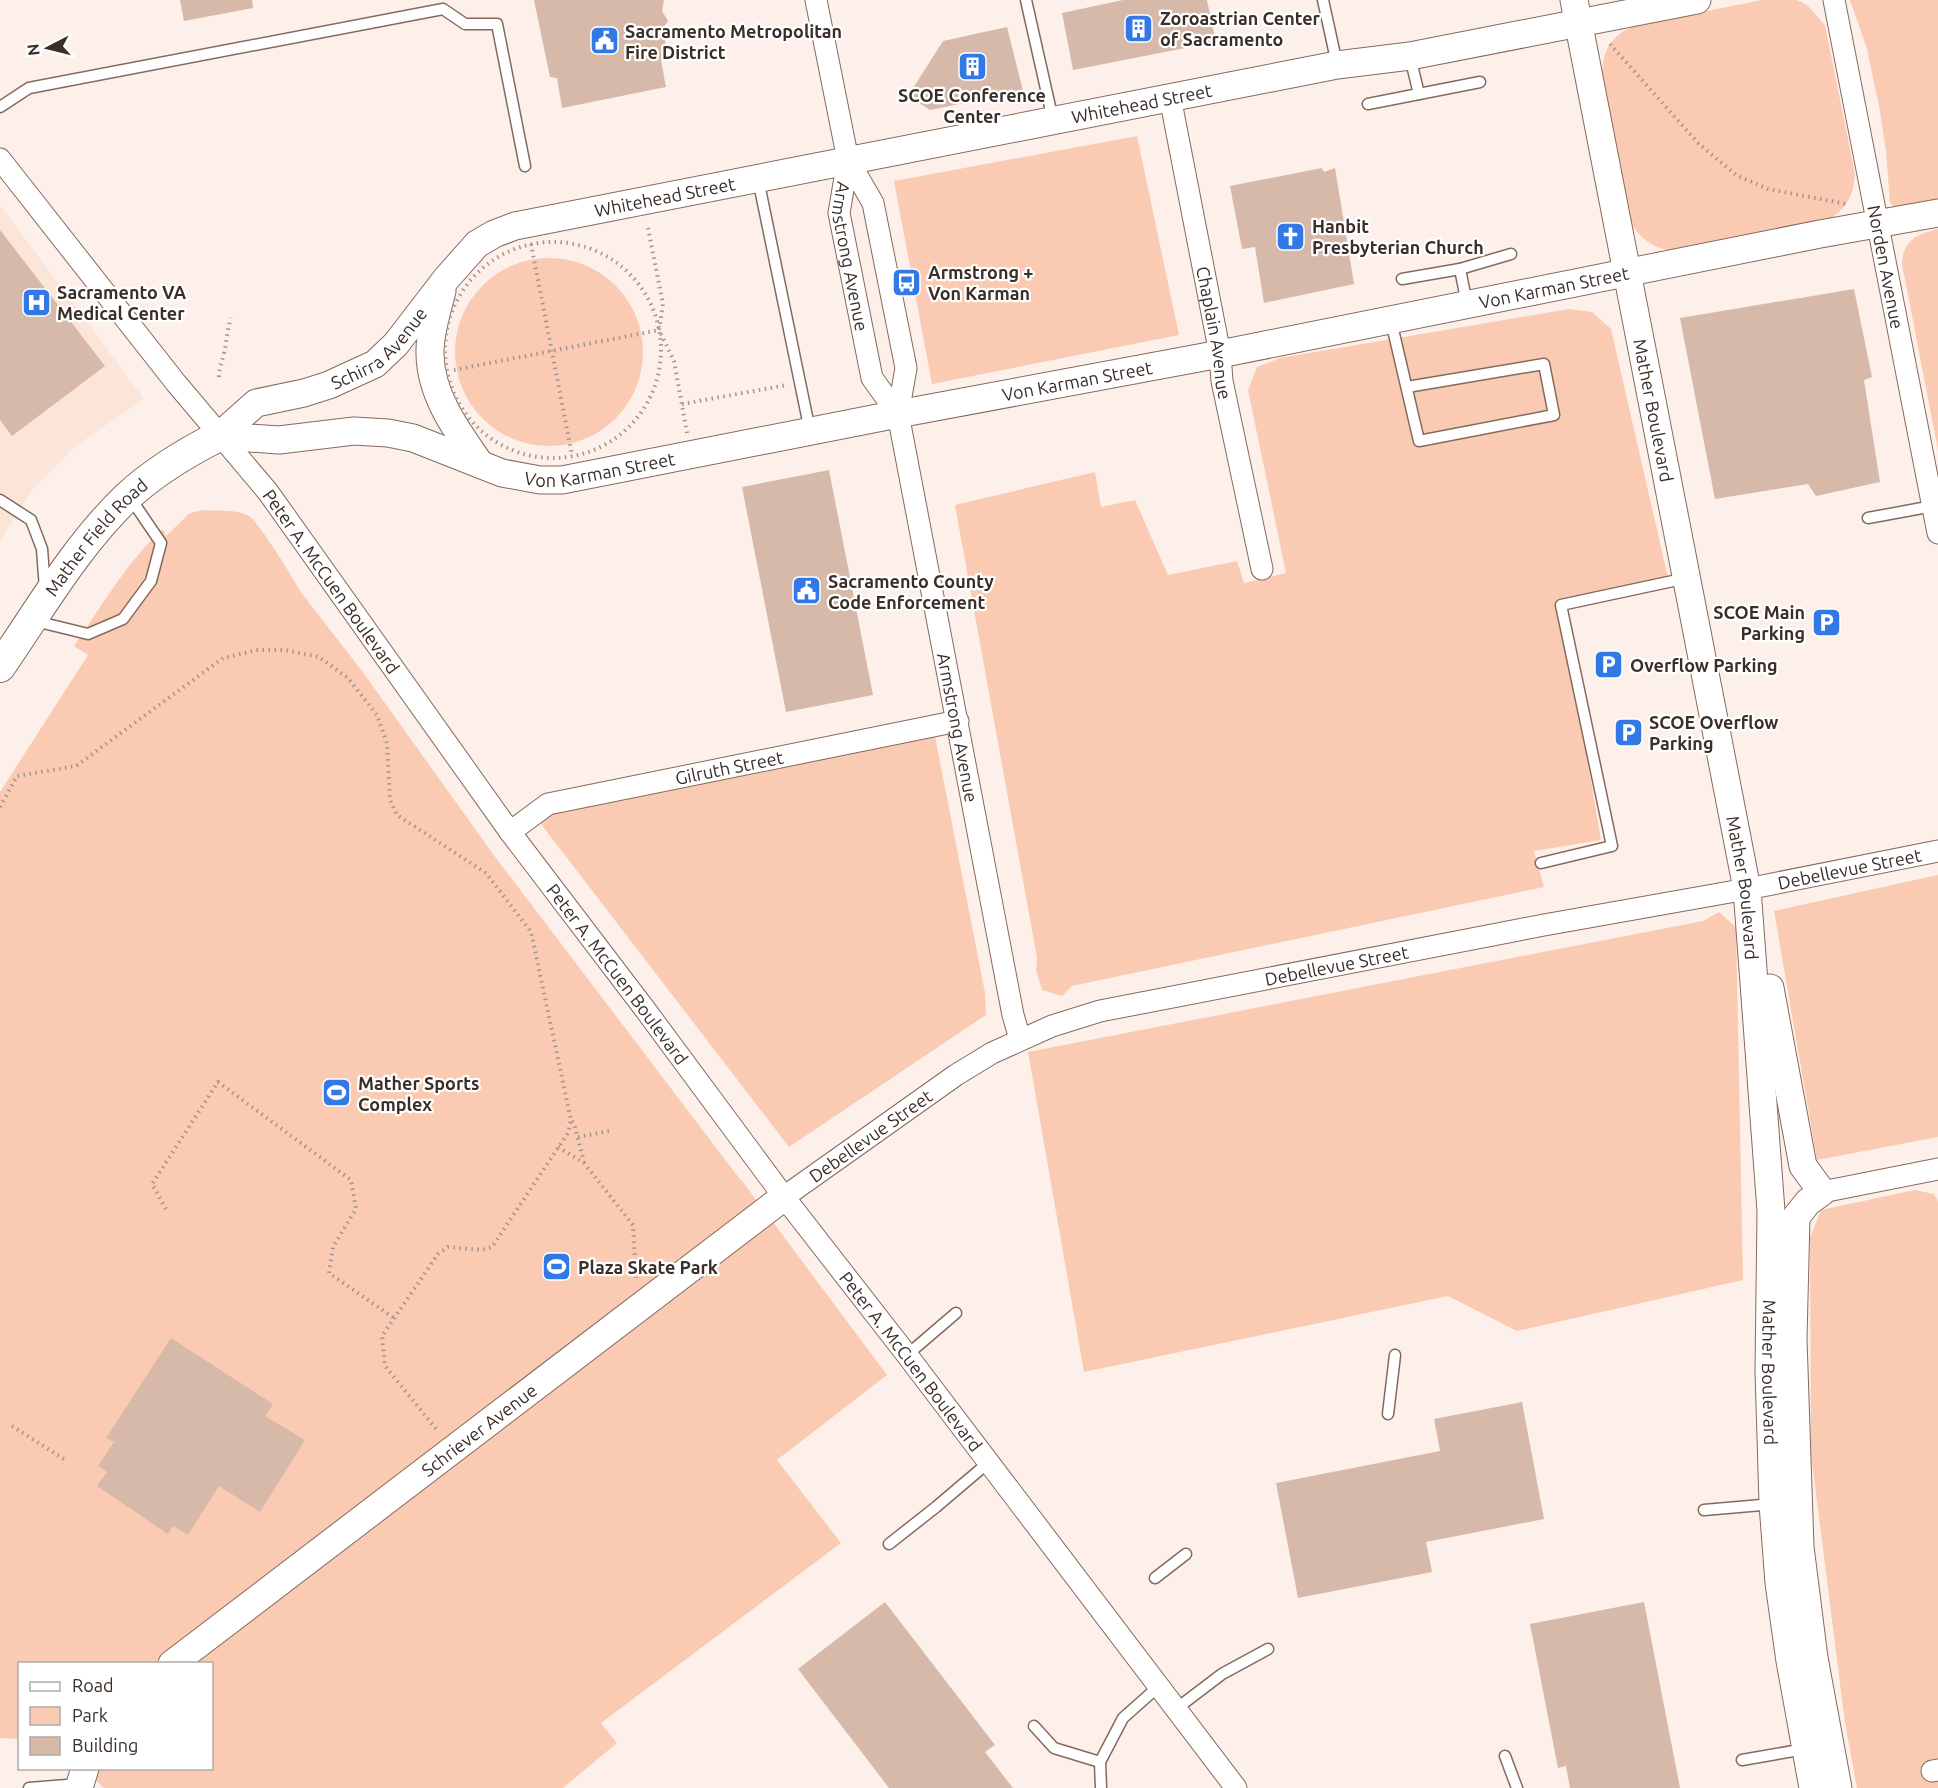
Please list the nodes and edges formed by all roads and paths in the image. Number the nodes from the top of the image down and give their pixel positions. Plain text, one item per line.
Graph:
1 (816, 0) edge
2 (1026, 0) edge
3 (1323, 0) edge
4 (1697, 0) edge
5 (1834, 0) edge
6 (1577, 11) edge
7 (1610, 44) dead end
8 (1410, 56) junction
9 (1337, 65) junction
10 (1480, 82) dead end
11 (1419, 94) junction
12 (1170, 97) junction
13 (1368, 104) dead end
14 (0, 107) edge
15 (1054, 120) junction
16 (0, 159) edge
17 (848, 160) junction
18 (525, 166) dead end
19 (758, 178) junction
20 (1847, 205) dead end
21 (1938, 213) edge
22 (1878, 225) junction
23 (648, 228) dead end
24 (523, 234) junction
25 (1510, 254) dead end
26 (1460, 268) junction
27 (1628, 273) junction
28 (446, 279) junction
29 (1402, 279) dead end
30 (1468, 304) junction
31 (231, 318) dead end
32 (1391, 321) junction
33 (659, 330) junction
34 (552, 351) junction
35 (1220, 354) junction
36 (448, 371) junction
37 (219, 377) dead end
38 (800, 382) junction
39 (1407, 387) junction
40 (682, 404) junction
41 (898, 414) junction
42 (810, 431) junction
43 (219, 436) junction
44 (688, 436) dead end
45 (572, 456) junction
46 (481, 465) junction
47 (129, 495) junction
48 (0, 500) edge
49 (1933, 506) junction
50 (1868, 518) dead end
51 (1938, 533) edge
52 (1262, 569) dead end
53 (1688, 578) junction
54 (39, 610) junction
55 (0, 667) edge
56 (958, 721) junction
57 (0, 807) edge
58 (510, 832) junction
59 (1938, 851) edge
60 (1541, 863) dead end
61 (1747, 889) junction
62 (1020, 1039) junction
63 (571, 1120) junction
64 (609, 1131) dead end
65 (578, 1137) junction
66 (558, 1147) junction
67 (584, 1163) junction
68 (1938, 1169) edge
69 (1822, 1192) junction
70 (784, 1197) junction
71 (166, 1209) dead end
72 (636, 1278) dead end
73 (956, 1313) dead end
74 (394, 1318) junction
75 (908, 1355) junction
76 (1395, 1355) dead end
77 (1388, 1414) dead end
78 (12, 1426) dead end
79 (436, 1430) dead end
80 (67, 1461) dead end
81 (989, 1462) junction
82 (1773, 1504) junction
83 (1704, 1509) dead end
84 (889, 1544) dead end
85 (1186, 1554) dead end
86 (1155, 1578) dead end
87 (1268, 1649) dead end
88 (175, 1662) edge
89 (1159, 1686) junction
90 (1176, 1709) junction
91 (1034, 1726) dead end
92 (1806, 1749) junction
93 (1505, 1756) dead end
94 (1742, 1760) dead end
95 (1100, 1762) junction
96 (82, 1780) edge
97 (29, 1788) edge
98 (1101, 1788) edge
99 (1236, 1788) edge
100 (1517, 1788) edge
101 (1813, 1788) edge
102 (1838, 1788) edge

1 - 17 street, Armstrong Avenue
2 - 15 lane
3 - 9 lane
4 - 6 street, Whitehead Street
5 - 22 street, Norden Avenue
6 - 8 street, Whitehead Street
6 - 27 street, Mather Boulevard
7 - 20 path
8 - 9 street, Whitehead Street
8 - 11 lane
9 - 12 street, Whitehead Street
10 - 11 lane
11 - 13 lane
12 - 15 street, Whitehead Street
12 - 35 street, Chaplain Avenue
14 - 18 lane
15 - 17 street, Whitehead Street
16 - 43 street, Peter A. McCuen Boulevard
17 - 19 street, Whitehead Street
17 - 41 street, Armstrong Avenue
17 - 41 street, Armstrong Avenue
19 - 24 street, Whitehead Street
19 - 38 lane
21 - 22 street, Von Karman Street
22 - 27 street, Von Karman Street
22 - 49 street, Norden Avenue
23 - 33 path
24 - 28 street, Schirra Avenue
24 - 33 path
24 - 34 path
24 - 36 path
25 - 26 lane
26 - 29 lane
26 - 30 lane
27 - 30 street, Von Karman Street
27 - 53 street, Mather Boulevard
28 - 43 street, Schirra Avenue
28 - 46 street
30 - 32 street, Von Karman Street
31 - 37 path
32 - 35 street, Von Karman Street
32 - 39 lane
33 - 34 path
33 - 40 path
33 - 45 path
34 - 36 path
34 - 45 path
35 - 41 street, Von Karman Street
35 - 52 street, Chaplain Avenue
36 - 45 path
38 - 40 path
38 - 42 lane
39 - 39 lane
40 - 44 path
41 - 42 street, Von Karman Street
41 - 56 street, Armstrong Avenue
42 - 46 street, Von Karman Street
43 - 46 street, Von Karman Street
43 - 47 main road, Mather Field Road
43 - 58 street, Peter A. McCuen Boulevard
47 - 54 main road, Mather Field Road
47 - 54 lane
48 - 54 lane
49 - 50 lane
49 - 51 street, Norden Avenue
53 - 60 lane
53 - 61 street, Mather Boulevard
54 - 55 main road, Mather Field Road
56 - 58 street, Gilruth Street
56 - 62 street, Armstrong Avenue
57 - 63 path
58 - 70 street, Peter A. McCuen Boulevard
59 - 61 street, Debellevue Street
61 - 62 street, Debellevue Street
61 - 69 street
61 - 82 street, Mather Boulevard
62 - 70 street, Debellevue Street
63 - 65 path
63 - 66 path
64 - 65 path
65 - 67 path
66 - 67 path
66 - 74 path
67 - 72 path
68 - 69 street
69 - 102 street, Mather Boulevard
70 - 75 street, Peter A. McCuen Boulevard
70 - 88 street, Schriever Avenue
71 - 74 path
73 - 75 lane
74 - 79 path
75 - 81 street, Peter A. McCuen Boulevard
76 - 77 lane
78 - 80 path
81 - 84 lane
81 - 89 street, Peter A. McCuen Boulevard
82 - 83 lane
82 - 92 street, Mather Boulevard
85 - 86 lane
87 - 90 lane
89 - 90 street, Peter A. McCuen Boulevard
89 - 95 lane
90 - 99 street, Peter A. McCuen Boulevard
91 - 95 lane
92 - 94 lane
92 - 101 street, Mather Boulevard
93 - 100 lane
95 - 98 lane
96 - 97 lane

